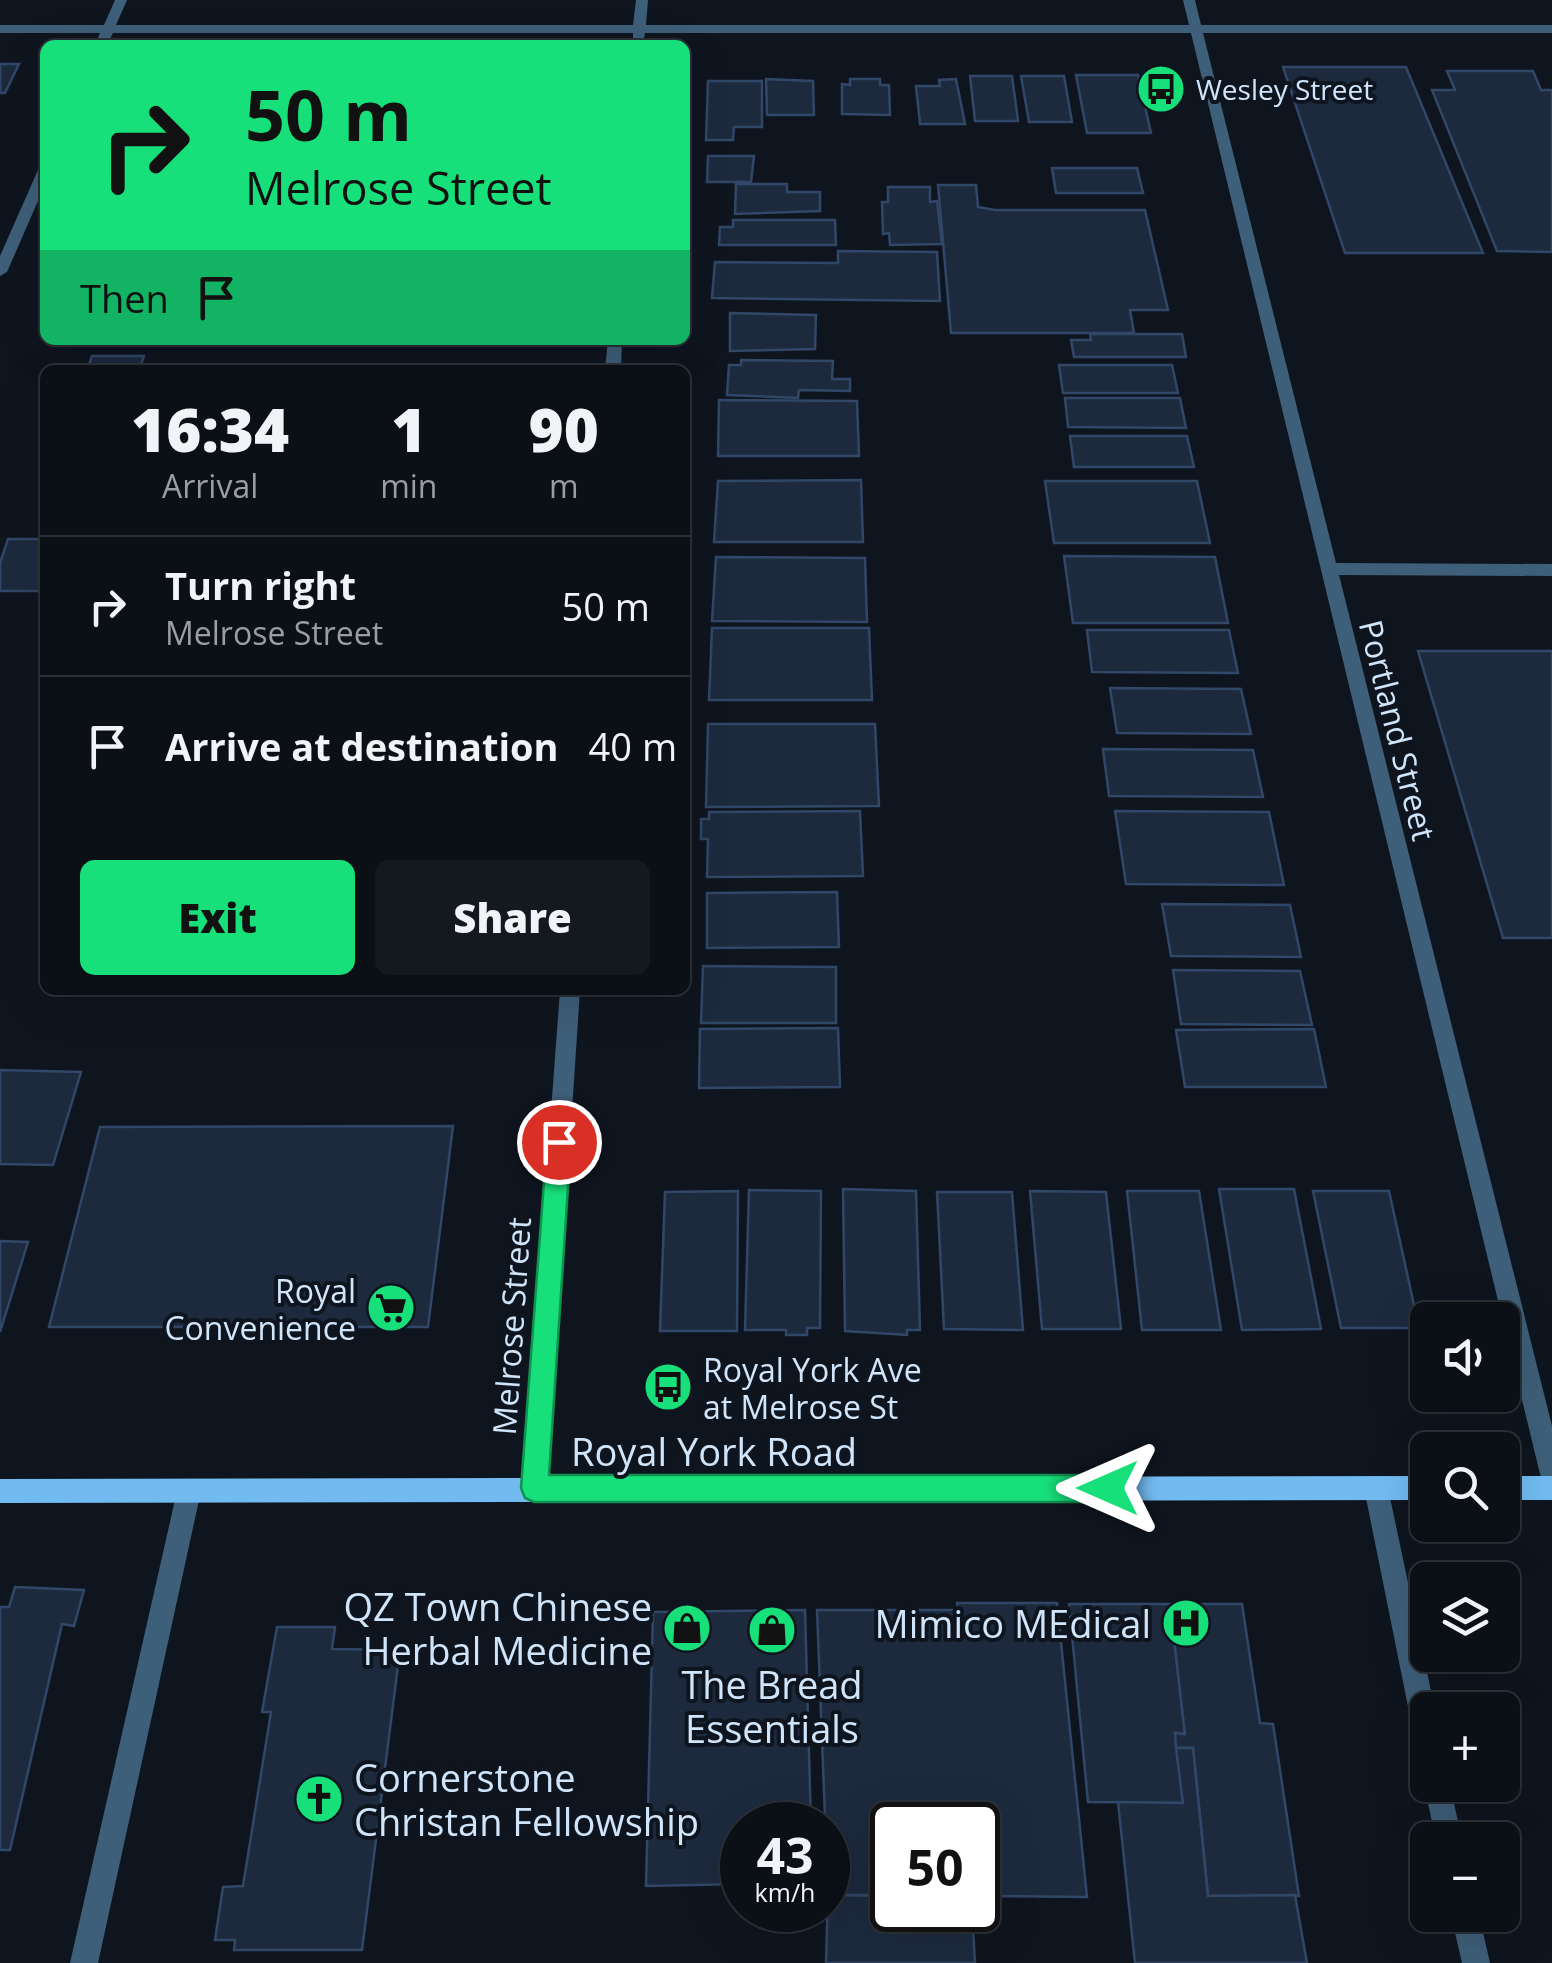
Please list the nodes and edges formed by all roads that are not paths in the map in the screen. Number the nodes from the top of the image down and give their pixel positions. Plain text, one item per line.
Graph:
1 (121, 0) edge
2 (642, 0) edge
3 (1188, 0) edge
4 (0, 29) edge
5 (108, 29) junction
6 (1552, 29) edge
7 (1197, 30) junction
8 (638, 38) edge
9 (103, 40) edge
10 (40, 181) edge
11 (0, 272) edge
12 (1328, 568) junction
13 (1552, 570) edge
14 (570, 995) edge
15 (1552, 1474) edge
16 (534, 1488) junction
17 (1376, 1488) junction
18 (1410, 1488) edge
19 (1520, 1488) edge
20 (1552, 1488) edge
21 (0, 1491) edge
22 (189, 1491) junction
23 (1418, 1692) edge
24 (1469, 1932) edge
25 (84, 1963) edge
26 (1476, 1963) edge

1 - 5 street
2 - 8 street
3 - 7 street, Portland Street
4 - 5 street
5 - 8 street
5 - 9 street
6 - 7 street
7 - 8 street
7 - 12 street, Portland Street
10 - 11 street
12 - 13 street
12 - 15 street, Portland Street
14 - 16 street, Melrose Street
16 - 17 main road, Royal York Road
16 - 22 main road, Royal York Road
17 - 18 main road, Royal York Road
17 - 23 street
19 - 20 main road
21 - 22 main road, Royal York Road
22 - 25 street
24 - 26 street

